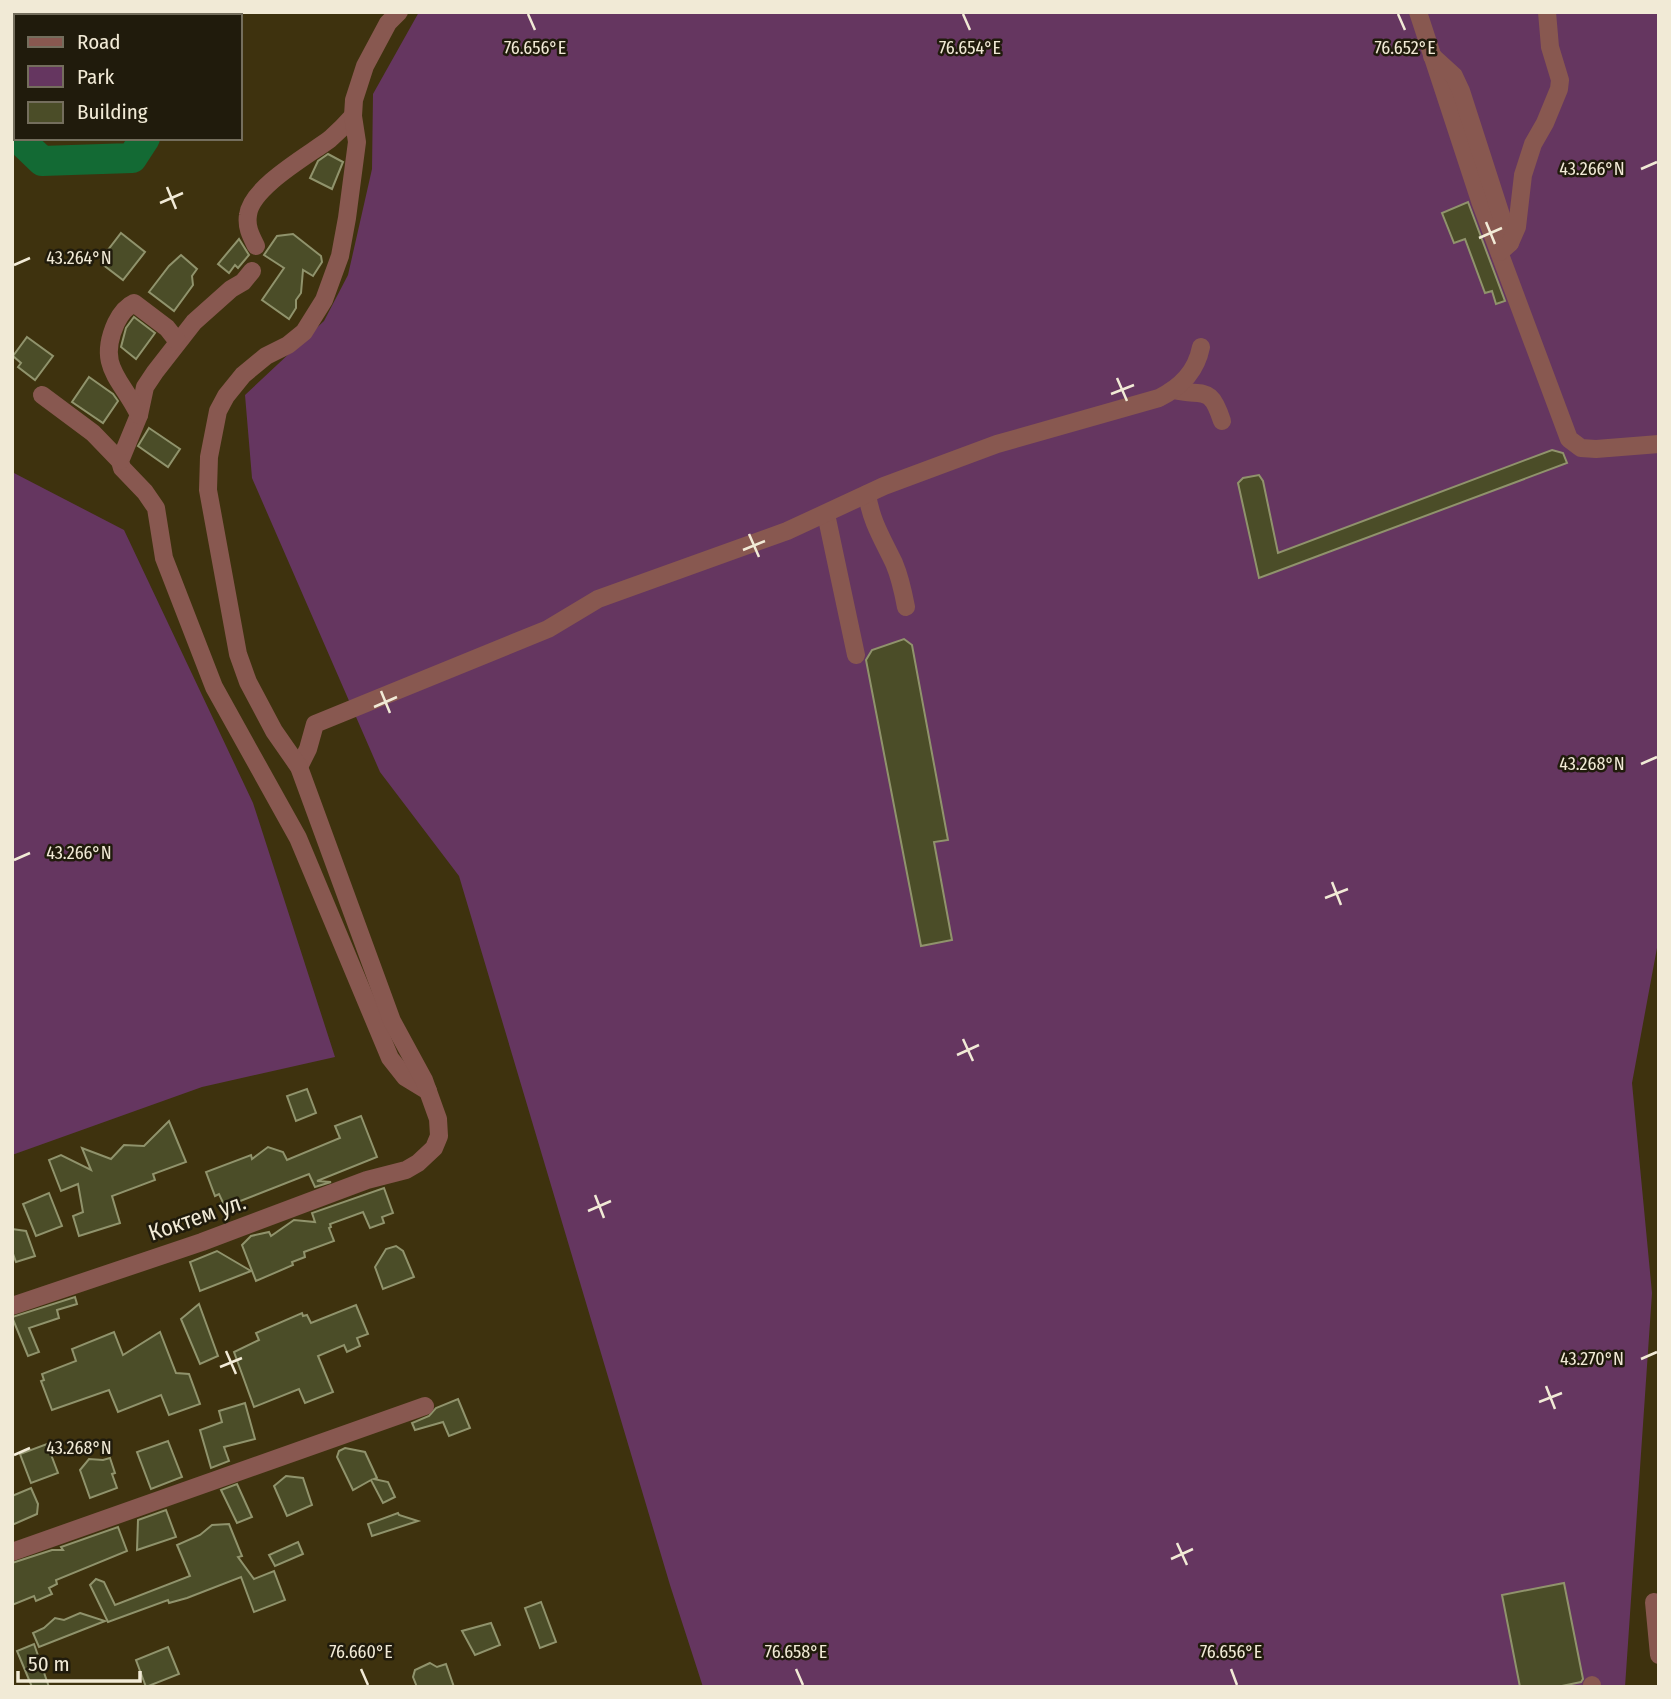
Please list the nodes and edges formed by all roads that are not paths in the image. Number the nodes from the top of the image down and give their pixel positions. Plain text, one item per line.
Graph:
1 (399, 12) edge
2 (1418, 12) edge
3 (1547, 12) edge
4 (353, 116) junction
5 (256, 246) dead end
6 (1505, 248) junction
7 (252, 271) dead end
8 (178, 342) junction
9 (1201, 347) dead end
10 (1174, 390) junction
11 (42, 394) dead end
12 (139, 415) junction
13 (1222, 421) dead end
14 (1659, 444) edge
15 (120, 461) junction
16 (867, 494) junction
17 (826, 514) junction
18 (906, 607) dead end
19 (856, 655) dead end
20 (299, 766) junction
21 (428, 1091) junction
22 (12, 1306) edge
23 (425, 1406) dead end
24 (12, 1552) edge
25 (1654, 1602) dead end
26 (1659, 1655) edge

1 - 4 street
2 - 6 street
3 - 6 street
4 - 5 street
4 - 20 street
6 - 14 street
7 - 8 street
8 - 12 street
8 - 12 street
9 - 10 street
10 - 13 street
10 - 16 street
11 - 15 street
12 - 15 street
15 - 21 street
16 - 17 street
16 - 18 street
17 - 19 street
17 - 20 street
20 - 21 street
21 - 22 street, Коктем ул.
23 - 24 street
25 - 26 street

